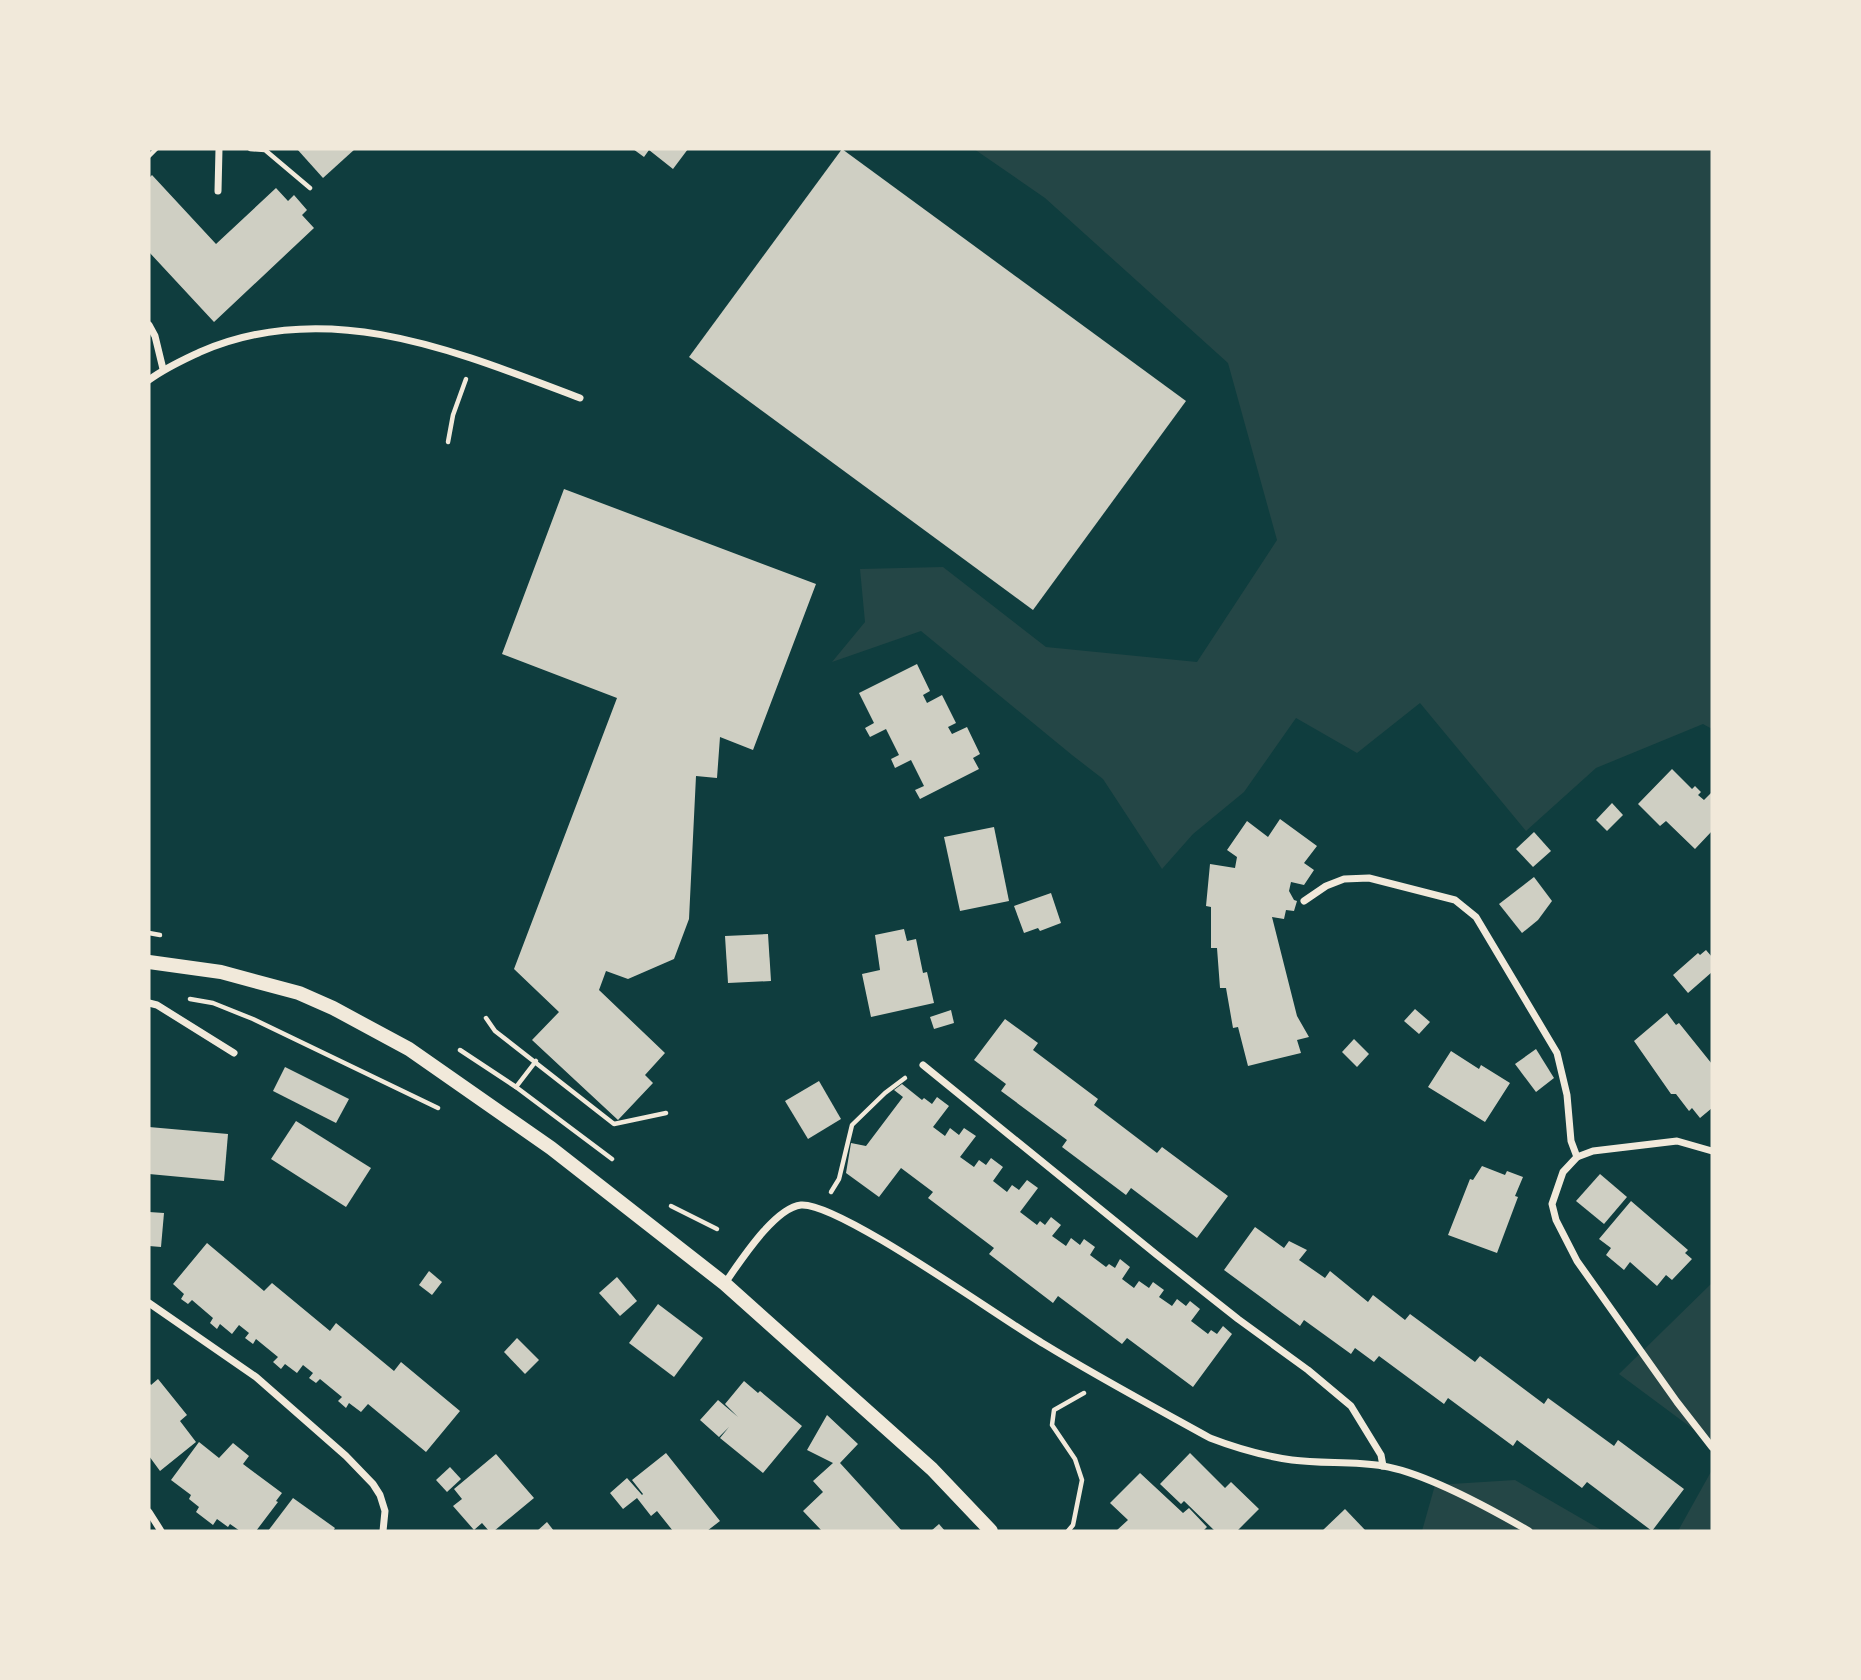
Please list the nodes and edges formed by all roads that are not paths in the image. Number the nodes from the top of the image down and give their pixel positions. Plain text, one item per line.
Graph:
1 (219, 149) edge
2 (218, 191) dead end
3 (149, 325) edge
4 (163, 369) junction
5 (149, 380) edge
6 (580, 398) dead end
7 (1304, 901) dead end
8 (149, 962) edge
9 (153, 1004) edge
10 (234, 1053) dead end
11 (923, 1065) dead end
12 (1712, 1151) edge
13 (1577, 1157) junction
14 (725, 1284) junction
15 (149, 1303) edge
16 (1712, 1447) edge
17 (1383, 1466) junction
18 (149, 1512) edge
19 (161, 1531) edge
20 (383, 1531) edge
21 (991, 1531) edge
22 (1529, 1531) edge

1 - 2 street
3 - 4 street
4 - 5 street
4 - 6 street
7 - 13 street
8 - 14 main road
9 - 10 street
11 - 17 street
12 - 13 street
13 - 16 street
14 - 17 street
14 - 21 main road
15 - 20 street
17 - 22 street
18 - 19 street

